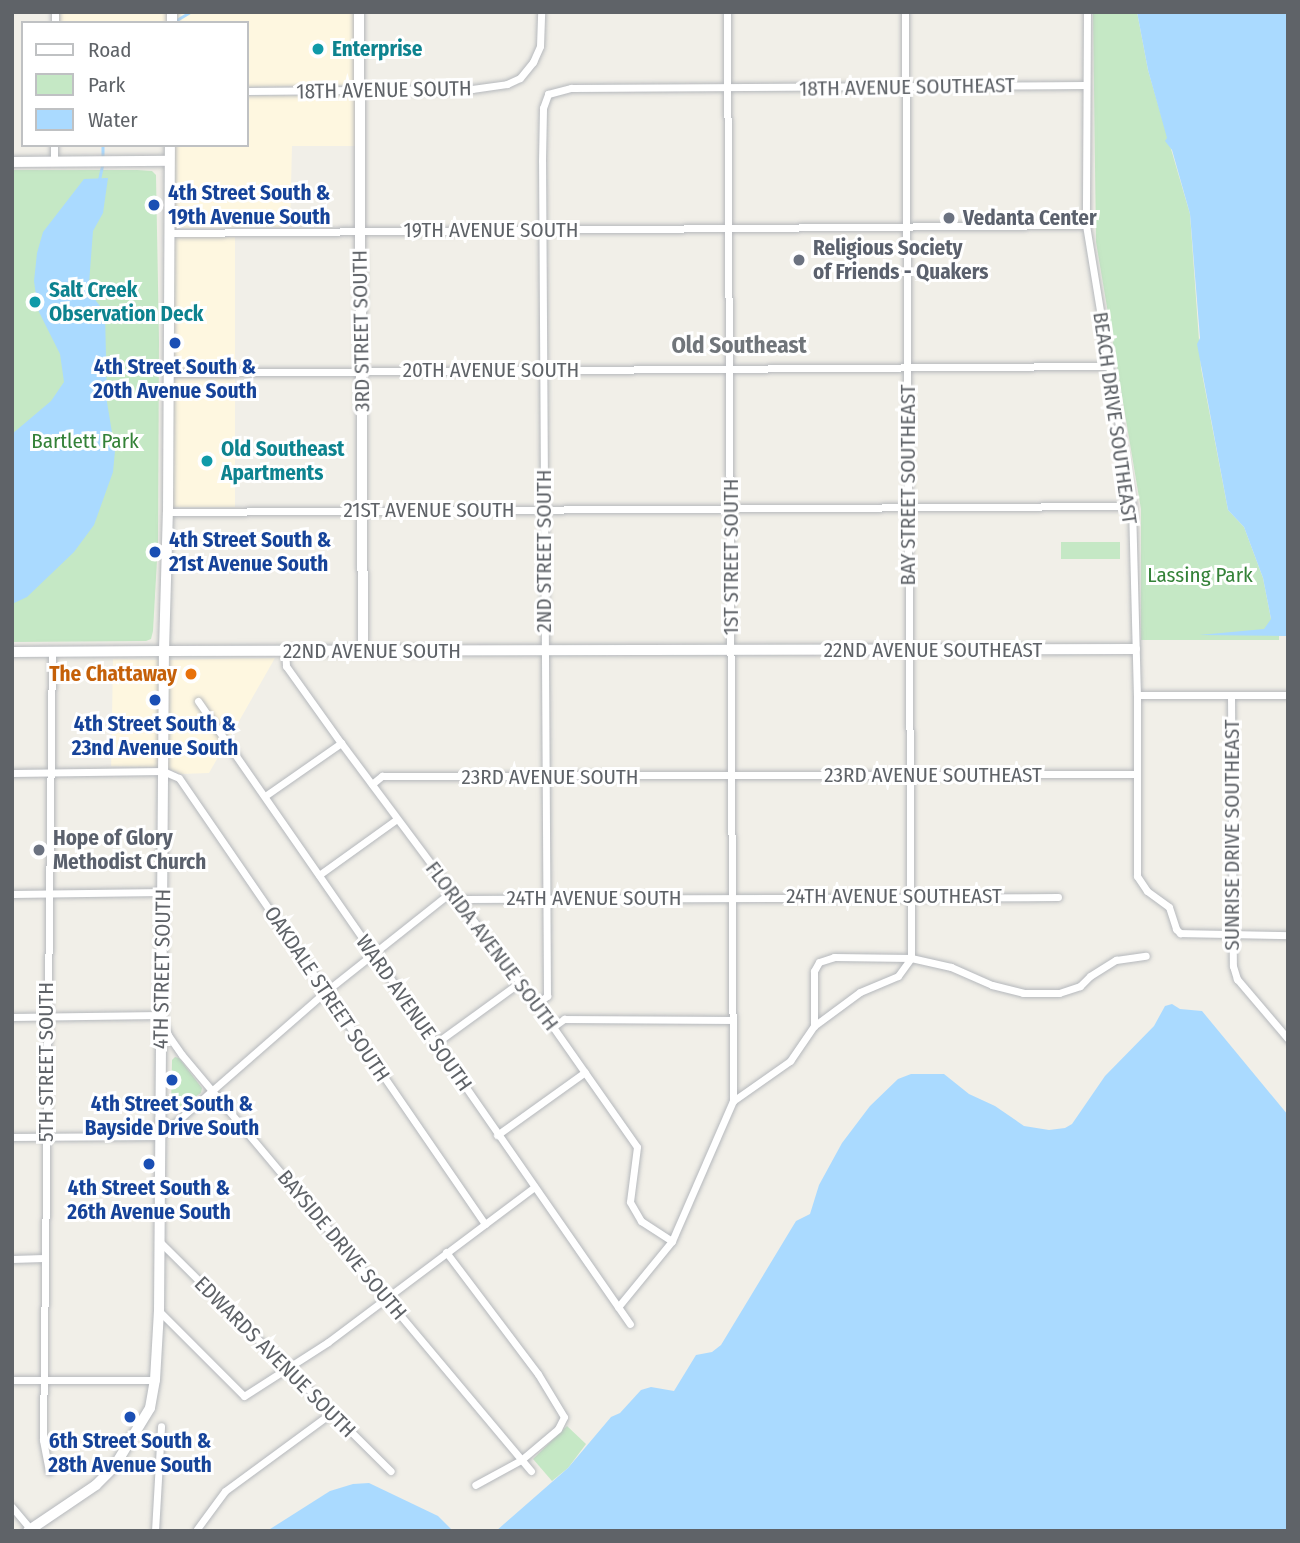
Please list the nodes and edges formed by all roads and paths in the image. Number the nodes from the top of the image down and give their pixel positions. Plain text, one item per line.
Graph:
1 (359, 12) edge
2 (541, 12) edge
3 (727, 12) edge
4 (905, 12) edge
5 (1087, 12) edge
6 (1086, 85) junction
7 (905, 86) junction
8 (727, 88) junction
9 (360, 90) junction
10 (248, 91) edge
11 (54, 147) edge
12 (170, 147) edge
13 (54, 161) junction
14 (169, 161) junction
15 (12, 162) edge
16 (1086, 225) junction
17 (905, 227) junction
18 (729, 228) junction
19 (544, 229) junction
20 (360, 230) junction
21 (169, 233) junction
22 (1109, 366) junction
23 (906, 367) junction
24 (729, 369) junction
25 (544, 370) junction
26 (362, 371) junction
27 (168, 373) junction
28 (1132, 506) junction
29 (908, 508) junction
30 (544, 509) junction
31 (731, 509) junction
32 (362, 511) junction
33 (168, 512) junction
34 (1135, 649) junction
35 (285, 650) junction
36 (363, 650) junction
37 (732, 650) junction
38 (909, 650) junction
39 (164, 651) junction
40 (545, 651) junction
41 (12, 652) edge
42 (52, 652) junction
43 (1137, 695) junction
44 (1231, 695) junction
45 (1288, 695) edge
46 (198, 701) dead end
47 (341, 743) junction
48 (163, 771) junction
49 (12, 773) edge
50 (49, 773) junction
51 (1136, 774) junction
52 (909, 775) junction
53 (730, 776) junction
54 (545, 777) junction
55 (372, 784) junction
56 (265, 796) junction
57 (397, 819) junction
58 (319, 876) junction
59 (163, 892) junction
60 (12, 894) edge
61 (450, 894) junction
62 (48, 895) junction
63 (730, 897) junction
64 (910, 897) junction
65 (1058, 897) dead end
66 (544, 898) junction
67 (458, 904) junction
68 (1232, 935) junction
69 (1288, 935) edge
70 (372, 953) junction
71 (1146, 956) dead end
72 (911, 958) junction
73 (519, 983) junction
74 (325, 992) junction
75 (536, 1004) junction
76 (160, 1015) junction
77 (12, 1017) edge
78 (47, 1017) junction
79 (732, 1020) junction
80 (814, 1026) junction
81 (553, 1027) junction
82 (1288, 1039) edge
83 (436, 1043) junction
84 (585, 1072) junction
85 (214, 1089) junction
86 (733, 1101) junction
87 (497, 1135) junction
88 (46, 1136) junction
89 (160, 1136) junction
90 (12, 1137) edge
91 (533, 1188) junction
92 (485, 1224) junction
93 (672, 1241) junction
94 (160, 1242) junction
95 (446, 1252) junction
96 (44, 1258) junction
97 (12, 1259) edge
98 (386, 1298) junction
99 (618, 1307) junction
100 (159, 1311) junction
101 (630, 1324) dead end
102 (286, 1370) junction
103 (12, 1380) edge
104 (43, 1380) junction
105 (155, 1380) junction
106 (331, 1413) junction
107 (160, 1426) dead end
108 (522, 1460) junction
109 (49, 1471) dead end
110 (391, 1471) dead end
111 (531, 1471) dead end
112 (475, 1485) dead end
113 (12, 1507) edge
114 (197, 1529) dead end
115 (30, 1530) edge
116 (155, 1531) edge

1 - 9 street, 3RD STREET SOUTH
2 - 9 street, 18TH AVENUE SOUTH
3 - 8 street, 1ST STREET SOUTH
4 - 7 street, BAY STREET SOUTHEAST
5 - 6 street, BEACH DRIVE SOUTHEAST
6 - 7 street, 18TH AVENUE SOUTHEAST
6 - 16 street, BEACH DRIVE SOUTHEAST
7 - 8 street, 18TH AVENUE SOUTHEAST
7 - 17 street, BAY STREET SOUTHEAST
8 - 18 street, 1ST STREET SOUTH
8 - 19 street, 2ND STREET SOUTH
9 - 10 street, 18TH AVENUE SOUTH
9 - 20 street, 3RD STREET SOUTH
11 - 13 street
12 - 14 main road, 4TH STREET SOUTH
13 - 14 street
13 - 15 street
14 - 21 main road, 4TH STREET SOUTH
16 - 17 street, 19TH AVENUE SOUTH
16 - 22 street, BEACH DRIVE SOUTHEAST
17 - 18 street, 19TH AVENUE SOUTH
17 - 23 street, BAY STREET SOUTHEAST
18 - 19 street, 19TH AVENUE SOUTH
18 - 24 street, 1ST STREET SOUTH
19 - 20 street, 19TH AVENUE SOUTH
19 - 25 street, 2ND STREET SOUTH
20 - 21 street, 19TH AVENUE SOUTH
20 - 26 street, 3RD STREET SOUTH
21 - 27 main road, 4TH STREET SOUTH
22 - 23 street, 20TH AVENUE SOUTH
22 - 28 street, BEACH DRIVE SOUTHEAST
23 - 24 street, 20TH AVENUE SOUTH
23 - 29 street, BAY STREET SOUTHEAST
24 - 25 street, 20TH AVENUE SOUTH
24 - 31 street, 1ST STREET SOUTH
25 - 26 street, 20TH AVENUE SOUTH
25 - 30 street, 2ND STREET SOUTH
26 - 27 street, 20TH AVENUE SOUTH
26 - 32 street, 3RD STREET SOUTH
27 - 33 main road, 4TH STREET SOUTH
28 - 29 street, 21ST AVENUE SOUTH
28 - 34 street, BEACH DRIVE SOUTHEAST
29 - 31 street, 21ST AVENUE SOUTH
29 - 38 street, BAY STREET SOUTHEAST
30 - 31 street, 21ST AVENUE SOUTH
30 - 32 street, 21ST AVENUE SOUTH
30 - 40 street, 2ND STREET SOUTH
31 - 37 street, 1ST STREET SOUTH
32 - 33 street, 21ST AVENUE SOUTH
32 - 36 street, 3RD STREET SOUTH
33 - 39 main road, 4TH STREET SOUTH
34 - 38 street, 22ND AVENUE SOUTHEAST
34 - 43 street, BEACH DRIVE SOUTHEAST
35 - 36 street, 22ND AVENUE SOUTH
35 - 39 street, 22ND AVENUE SOUTH
35 - 47 street, FLORIDA AVENUE SOUTH
36 - 40 street, 22ND AVENUE SOUTH
37 - 38 street, 22ND AVENUE SOUTHEAST
37 - 40 street, 22ND AVENUE SOUTH
37 - 53 street, 1ST STREET SOUTH
38 - 52 street, BAY STREET SOUTHEAST
39 - 42 main road, 22ND AVENUE SOUTH
39 - 48 street, 4TH STREET SOUTH
40 - 54 street, 2ND STREET SOUTH
41 - 42 main road, 22ND AVENUE SOUTH
42 - 50 street, 5TH STREET SOUTH
43 - 44 street
43 - 51 street, BEACH DRIVE SOUTHEAST
44 - 45 street
44 - 68 street, SUNRISE DRIVE SOUTHEAST
46 - 56 street, WARD AVENUE SOUTH
47 - 55 street, FLORIDA AVENUE SOUTH
47 - 56 street
48 - 50 street
48 - 59 street, 4TH STREET SOUTH
48 - 74 street, OAKDALE STREET SOUTH
49 - 50 street
50 - 62 street, 5TH STREET SOUTH
51 - 52 street, 23RD AVENUE SOUTHEAST
51 - 68 street, BEACH DRIVE SOUTHEAST
52 - 53 street, 23RD AVENUE SOUTHEAST
52 - 64 street, BAY STREET SOUTHEAST
53 - 54 street, 23RD AVENUE SOUTH
53 - 63 street, 1ST STREET SOUTH
54 - 55 street, 23RD AVENUE SOUTH
54 - 66 street, 2ND STREET SOUTH
55 - 57 street, FLORIDA AVENUE SOUTH
56 - 58 street, WARD AVENUE SOUTH
57 - 58 street
57 - 61 street, FLORIDA AVENUE SOUTH
58 - 70 street, WARD AVENUE SOUTH
59 - 62 street
59 - 76 street, 4TH STREET SOUTH
60 - 62 street
61 - 67 street, FLORIDA AVENUE SOUTH
61 - 70 street
62 - 78 street, 5TH STREET SOUTH
63 - 64 street, 24TH AVENUE SOUTHEAST
63 - 66 street, 24TH AVENUE SOUTH
63 - 79 street, 1ST STREET SOUTH
64 - 65 street, 24TH AVENUE SOUTHEAST
64 - 72 street, BAY STREET SOUTHEAST
66 - 67 street, 24TH AVENUE SOUTH
66 - 75 street, 2ND STREET SOUTH
67 - 73 street, FLORIDA AVENUE SOUTH
68 - 69 street
68 - 82 street, SUNRISE DRIVE SOUTHEAST
70 - 74 street
70 - 83 street, WARD AVENUE SOUTH
71 - 72 street
72 - 80 street
72 - 80 street
73 - 75 street, FLORIDA AVENUE SOUTH
73 - 83 street
74 - 85 street
74 - 92 street, OAKDALE STREET SOUTH
75 - 81 street, FLORIDA AVENUE SOUTH
76 - 78 street
76 - 85 street, BAYSIDE DRIVE SOUTH
76 - 89 street, 4TH STREET SOUTH
77 - 78 street
78 - 88 street, 5TH STREET SOUTH
79 - 81 street
79 - 86 street, 1ST STREET SOUTH
80 - 86 street
81 - 84 street, FLORIDA AVENUE SOUTH
83 - 87 street, WARD AVENUE SOUTH
84 - 87 street
84 - 93 street, FLORIDA AVENUE SOUTH
85 - 89 street
85 - 98 street, BAYSIDE DRIVE SOUTH
86 - 93 street
87 - 91 street, WARD AVENUE SOUTH
88 - 89 street
88 - 90 street
88 - 96 street, 5TH STREET SOUTH
89 - 94 street, 4TH STREET SOUTH
91 - 92 street
91 - 99 street, WARD AVENUE SOUTH
92 - 95 street
93 - 99 street
94 - 100 street, 4TH STREET SOUTH
94 - 102 street, EDWARDS AVENUE SOUTH
95 - 98 street
95 - 108 street
96 - 97 street
96 - 104 street, 5TH STREET SOUTH
98 - 102 street
98 - 108 street, BAYSIDE DRIVE SOUTH
99 - 101 street, WARD AVENUE SOUTH
100 - 102 street
100 - 105 street, 4TH STREET SOUTH
102 - 106 street, EDWARDS AVENUE SOUTH
103 - 104 street
104 - 105 street
104 - 109 street, 5TH STREET SOUTH
105 - 115 street, 4TH STREET SOUTH
106 - 110 street, EDWARDS AVENUE SOUTH
106 - 114 street
107 - 116 street
108 - 111 street, BAYSIDE DRIVE SOUTH
108 - 112 street
113 - 115 street

